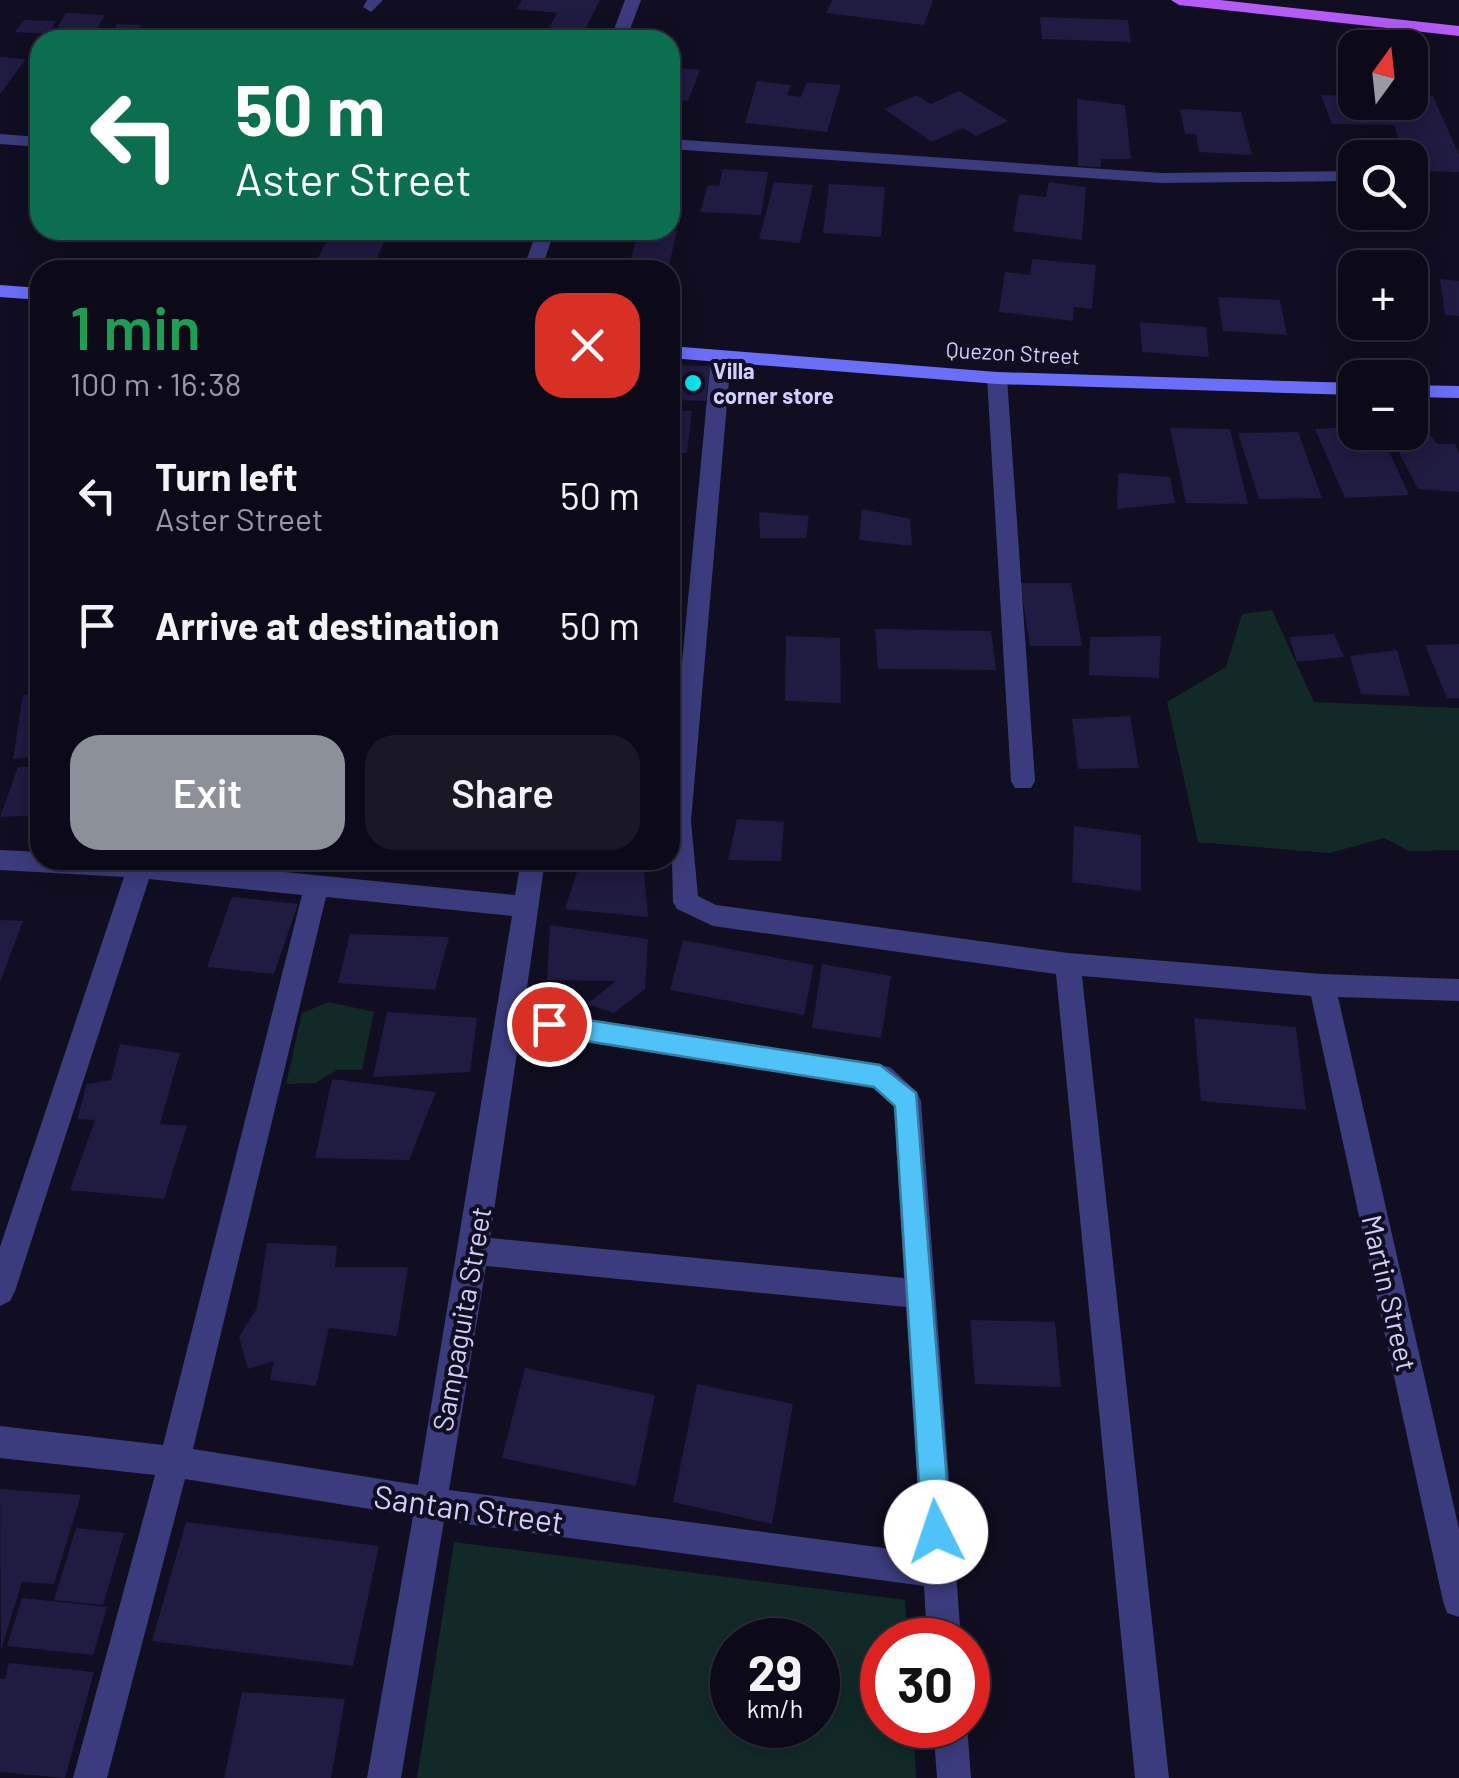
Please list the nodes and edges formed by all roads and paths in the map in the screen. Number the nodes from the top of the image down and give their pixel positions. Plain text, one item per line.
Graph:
1 (633, 0) edge
2 (1179, 0) edge
3 (1275, 5) edge
4 (622, 30) edge
5 (1459, 32) edge
6 (0, 138) edge
7 (30, 141) edge
8 (680, 145) edge
9 (1338, 176) edge
10 (0, 291) edge
11 (30, 293) edge
12 (680, 353) edge
13 (721, 357) junction
14 (997, 378) junction
15 (1338, 388) edge
16 (1428, 391) edge
17 (1459, 392) edge
18 (1023, 780) dead end
19 (680, 810) edge
20 (680, 833) edge
21 (0, 860) edge
22 (30, 862) edge
23 (139, 870) edge
24 (162, 870) edge
25 (531, 870) edge
26 (317, 884) junction
27 (524, 907) junction
28 (1068, 964) junction
29 (1322, 984) junction
30 (1459, 990) edge
31 (512, 1019) junction
32 (474, 1251) junction
33 (0, 1291) edge
34 (920, 1294) junction
35 (0, 1442) edge
36 (174, 1462) junction
37 (428, 1504) junction
38 (939, 1572) junction
39 (1459, 1601) edge
40 (942, 1618) edge
41 (952, 1748) edge
42 (90, 1778) edge
43 (384, 1778) edge
44 (954, 1778) edge
45 (1152, 1778) edge

1 - 4 street
2 - 3 main road
3 - 5 main road
6 - 7 street
8 - 9 street
10 - 11 main road
12 - 13 main road, Quezon Street
13 - 14 main road, Quezon Street
13 - 19 street
14 - 15 main road, Quezon Street
14 - 18 street
16 - 17 main road
20 - 28 street
21 - 22 street
23 - 33 street
24 - 26 street
25 - 27 street, Sampaguita Street
26 - 27 street
26 - 36 street
27 - 31 street, Sampaguita Street
28 - 29 street
28 - 45 street
29 - 30 street
29 - 39 street, Martin Street
31 - 32 street, Sampaguita Street
31 - 34 street
32 - 34 street
32 - 37 street, Sampaguita Street
34 - 38 street
35 - 36 street, Santan Street
36 - 37 street, Santan Street
36 - 42 street
37 - 38 street, Santan Street
37 - 43 street, Sampaguita Street
38 - 40 street
41 - 44 street

